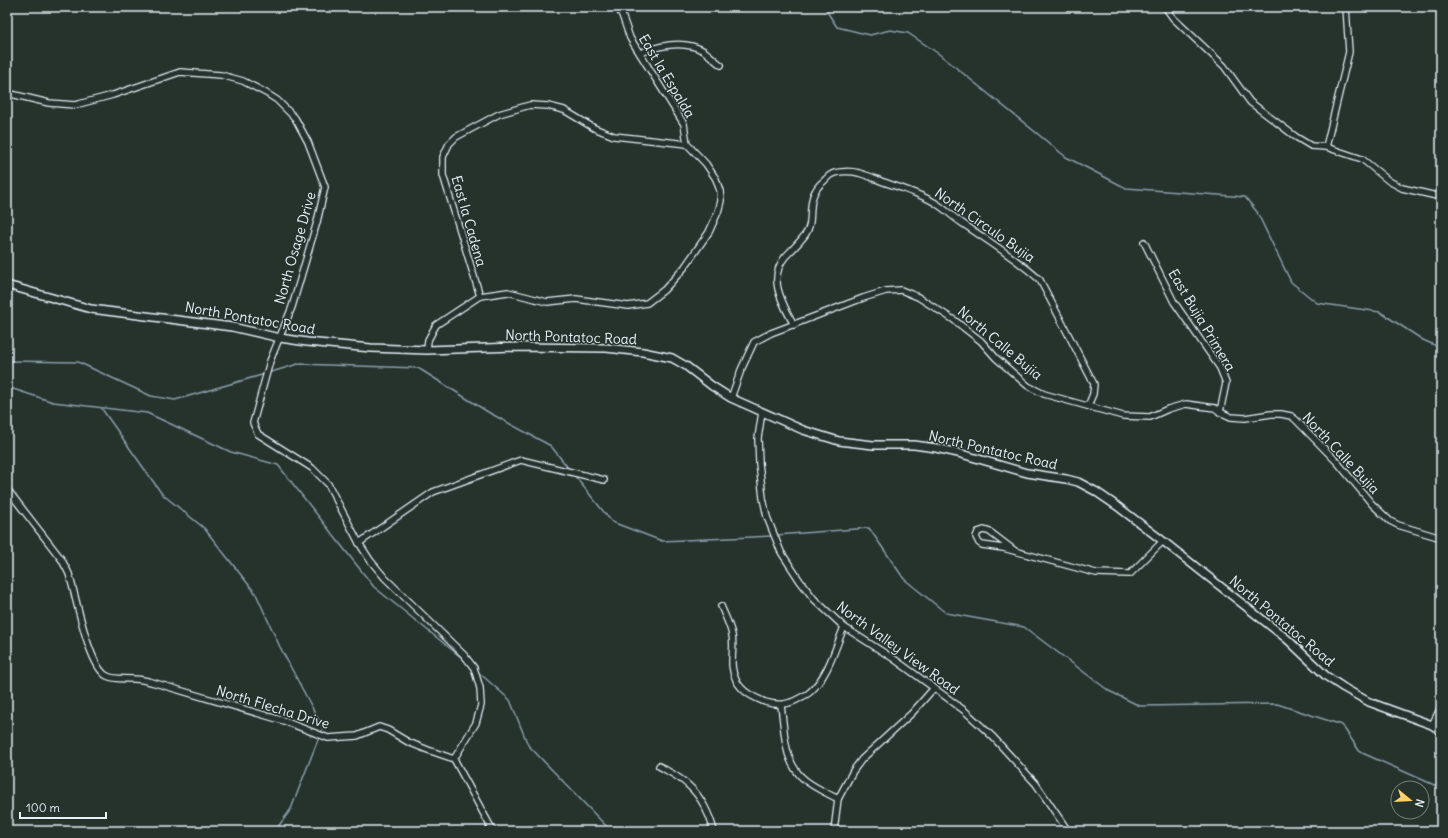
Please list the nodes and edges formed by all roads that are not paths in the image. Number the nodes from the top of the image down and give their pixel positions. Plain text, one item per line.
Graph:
1 (617, 7) edge
2 (1165, 7) edge
3 (1346, 7) edge
4 (640, 53) junction
5 (721, 65) dead end
6 (7, 93) edge
7 (687, 144) junction
8 (1326, 147) junction
9 (1441, 197) edge
10 (1144, 242) dead end
11 (7, 285) edge
12 (480, 296) junction
13 (794, 324) junction
14 (280, 338) junction
15 (427, 350) junction
16 (731, 398) junction
17 (1088, 406) junction
18 (762, 412) junction
19 (1220, 412) junction
20 (604, 480) dead end
21 (7, 489) edge
22 (1441, 538) edge
23 (1163, 541) junction
24 (359, 543) junction
25 (1015, 551) junction
26 (721, 606) dead end
27 (844, 627) junction
28 (934, 688) junction
29 (781, 706) junction
30 (1441, 707) edge
31 (1432, 725) junction
32 (1441, 731) edge
33 (454, 759) junction
34 (659, 766) dead end
35 (838, 799) junction
36 (493, 831) edge
37 (714, 831) edge
38 (834, 831) edge
39 (1068, 831) edge

1 - 4 street, East la Espalda
2 - 8 street
3 - 8 street
4 - 5 street
4 - 7 street, East la Espalda
6 - 14 street, North Osage Drive
7 - 12 street
7 - 12 street, East la Cadena
8 - 9 street
10 - 19 street, East Bujia Primera
11 - 14 street, North Pontatoc Road
12 - 15 street
13 - 16 street, North Calle Bujia
13 - 17 street, North Calle Bujia
13 - 17 street, North Circulo Bujia
14 - 15 street, North Pontatoc Road
14 - 24 street
15 - 16 street, North Pontatoc Road
16 - 18 street, North Pontatoc Road
17 - 19 street, North Calle Bujia
18 - 23 street, North Pontatoc Road
18 - 27 street, North Valley View Road
19 - 22 street, North Calle Bujia
20 - 24 street
21 - 33 street, North Flecha Drive
23 - 25 street
23 - 31 street, North Pontatoc Road
24 - 33 street
25 - 25 street
26 - 29 street
27 - 28 street, North Valley View Road
27 - 29 street
28 - 35 street
28 - 39 street, North Valley View Road
29 - 35 street
30 - 31 street
31 - 32 street, North Pontatoc Road
33 - 36 street
34 - 37 street
35 - 38 street

